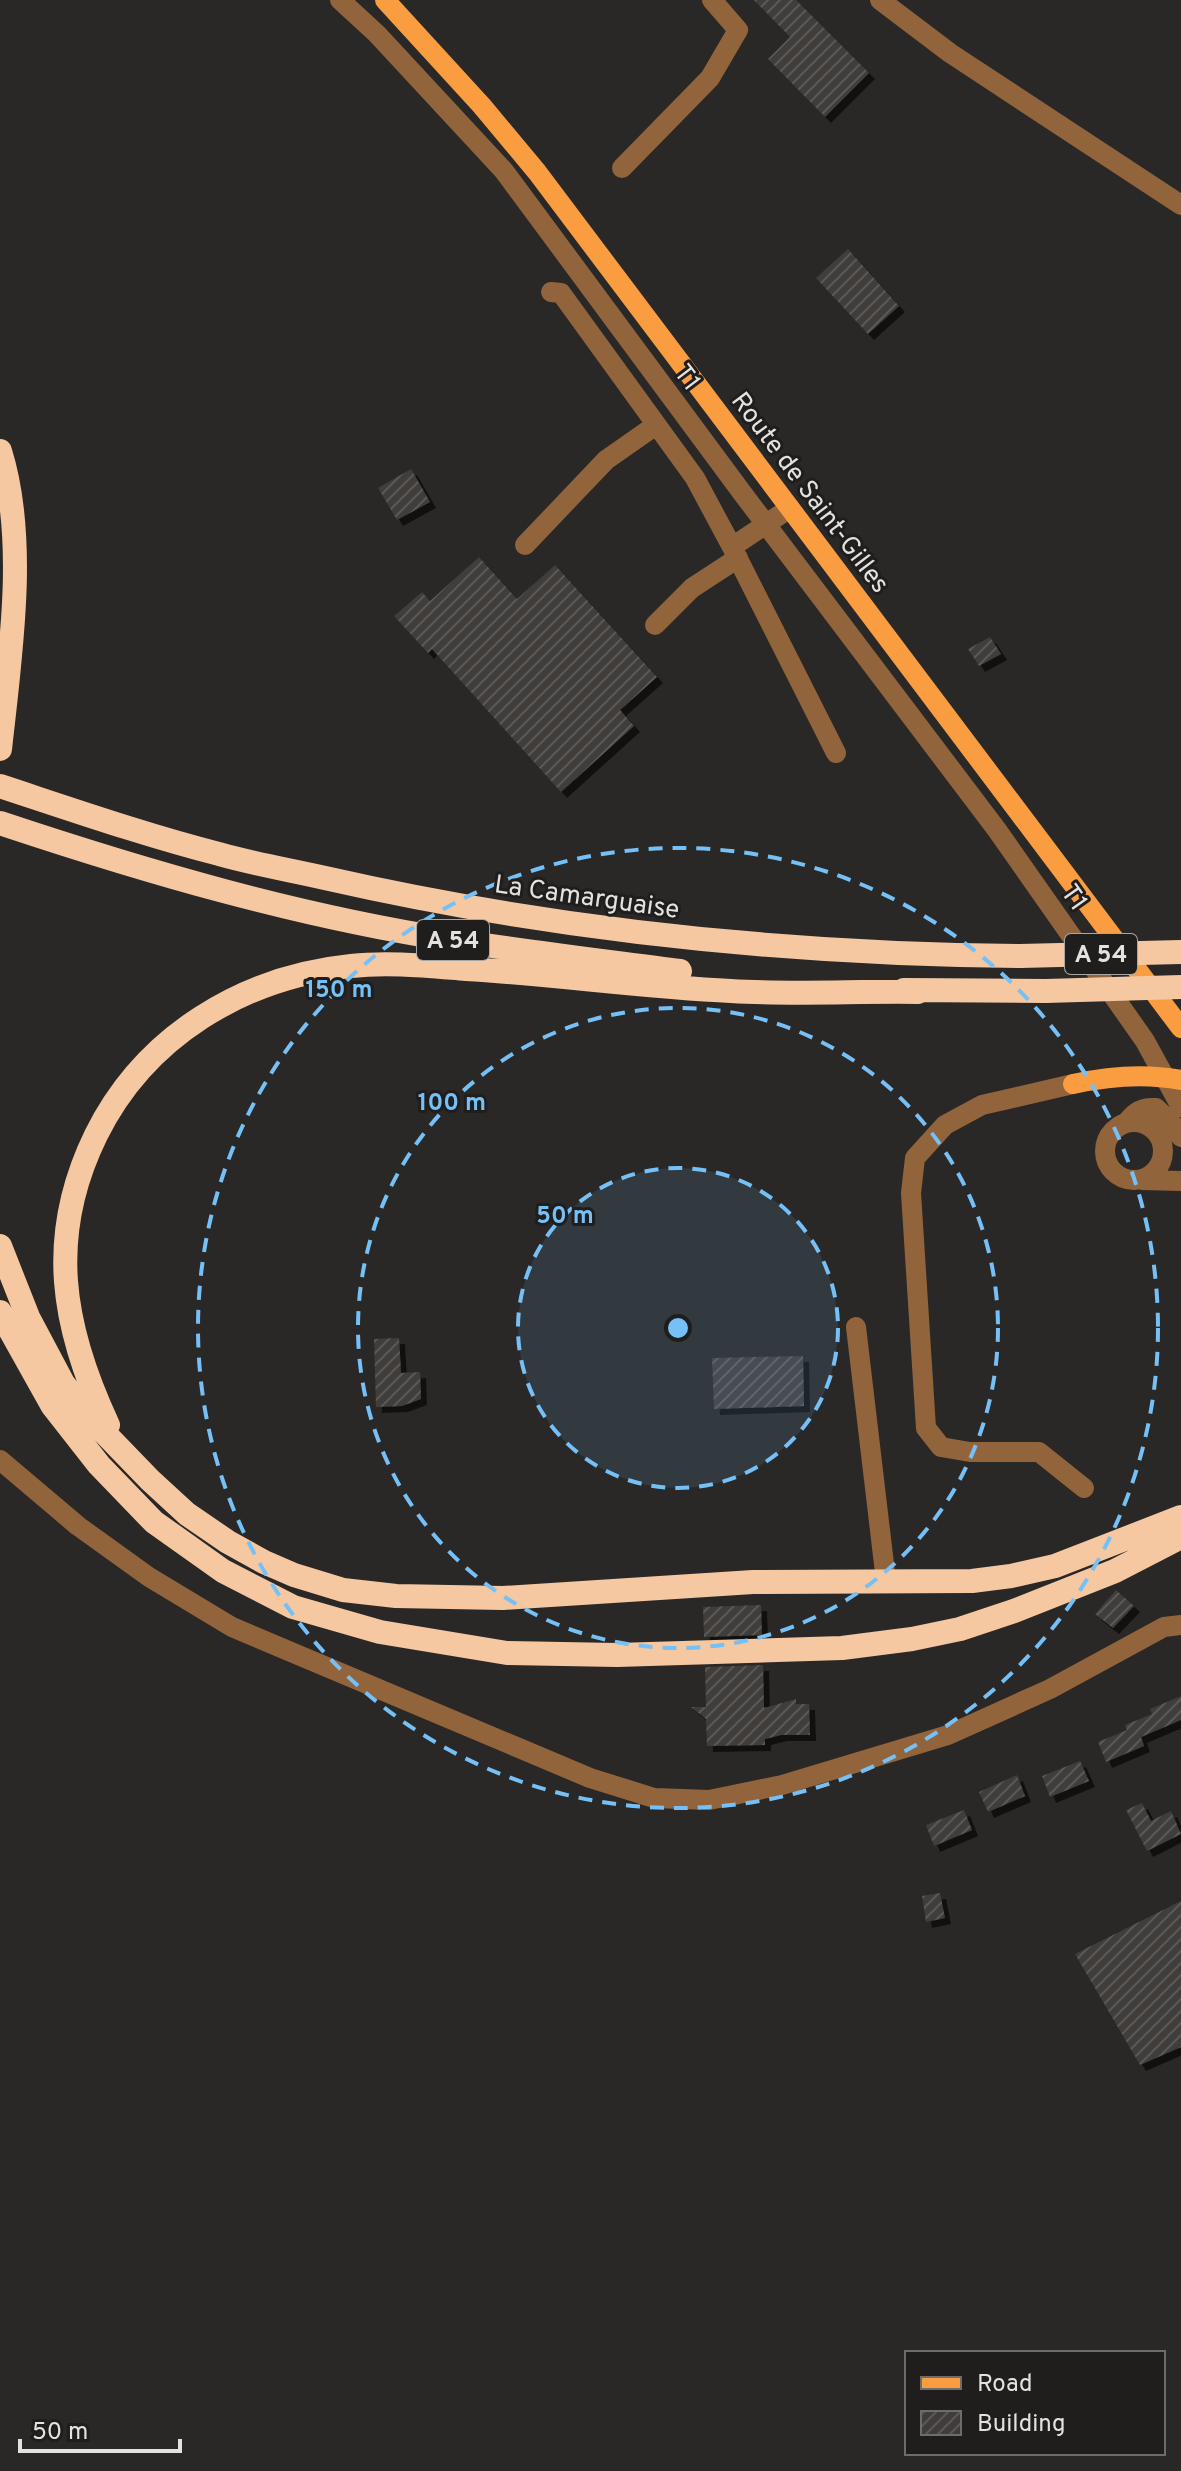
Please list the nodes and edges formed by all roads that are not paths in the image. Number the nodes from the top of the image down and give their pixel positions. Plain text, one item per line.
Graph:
1 (340, 0) edge
2 (385, 0) edge
3 (712, 0) edge
4 (880, 0) edge
5 (622, 168) dead end
6 (1181, 205) edge
7 (551, 292) dead end
8 (656, 425) junction
9 (0, 451) edge
10 (790, 508) junction
11 (766, 524) junction
12 (525, 545) dead end
13 (735, 552) junction
14 (655, 625) dead end
15 (0, 749) edge
16 (836, 753) dead end
17 (0, 786) edge
18 (0, 823) edge
19 (1181, 952) edge
20 (1181, 987) edge
21 (918, 992) junction
22 (1181, 1028) edge
23 (1174, 1079) edge
24 (1073, 1084) joint
25 (1126, 1123) junction
26 (1178, 1127) edge
27 (1138, 1180) junction
28 (1181, 1181) edge
29 (0, 1246) edge
30 (0, 1296) edge
31 (0, 1312) edge
32 (856, 1327) dead end
33 (15, 1338) junction
34 (117, 1446) junction
35 (0, 1460) edge
36 (1084, 1488) dead end
37 (1181, 1517) edge
38 (1181, 1537) edge
39 (886, 1581) junction
40 (1181, 1625) edge

1 - 11 street, T1 / T1
2 - 10 main road, Route de Saint-Gilles
3 - 5 street
4 - 6 street
7 - 8 street
8 - 12 street
8 - 13 street
9 - 15 highway
10 - 11 street
10 - 22 main road, Route de Saint-Gilles
11 - 13 street
11 - 23 street, T1 / T1
13 - 14 street
13 - 16 street
17 - 19 highway, La Camarguaise / A 54, bridge
18 - 21 highway, A 54
20 - 21 highway, A 54, bridge
21 - 34 highway
23 - 24 main road
23 - 26 street, T1 / T1
24 - 36 street
25 - 26 street
25 - 27 street
25 - 27 street
27 - 28 street
29 - 34 highway
30 - 33 highway
31 - 33 highway
32 - 39 street
33 - 38 highway
34 - 39 highway
35 - 40 street
37 - 39 highway

